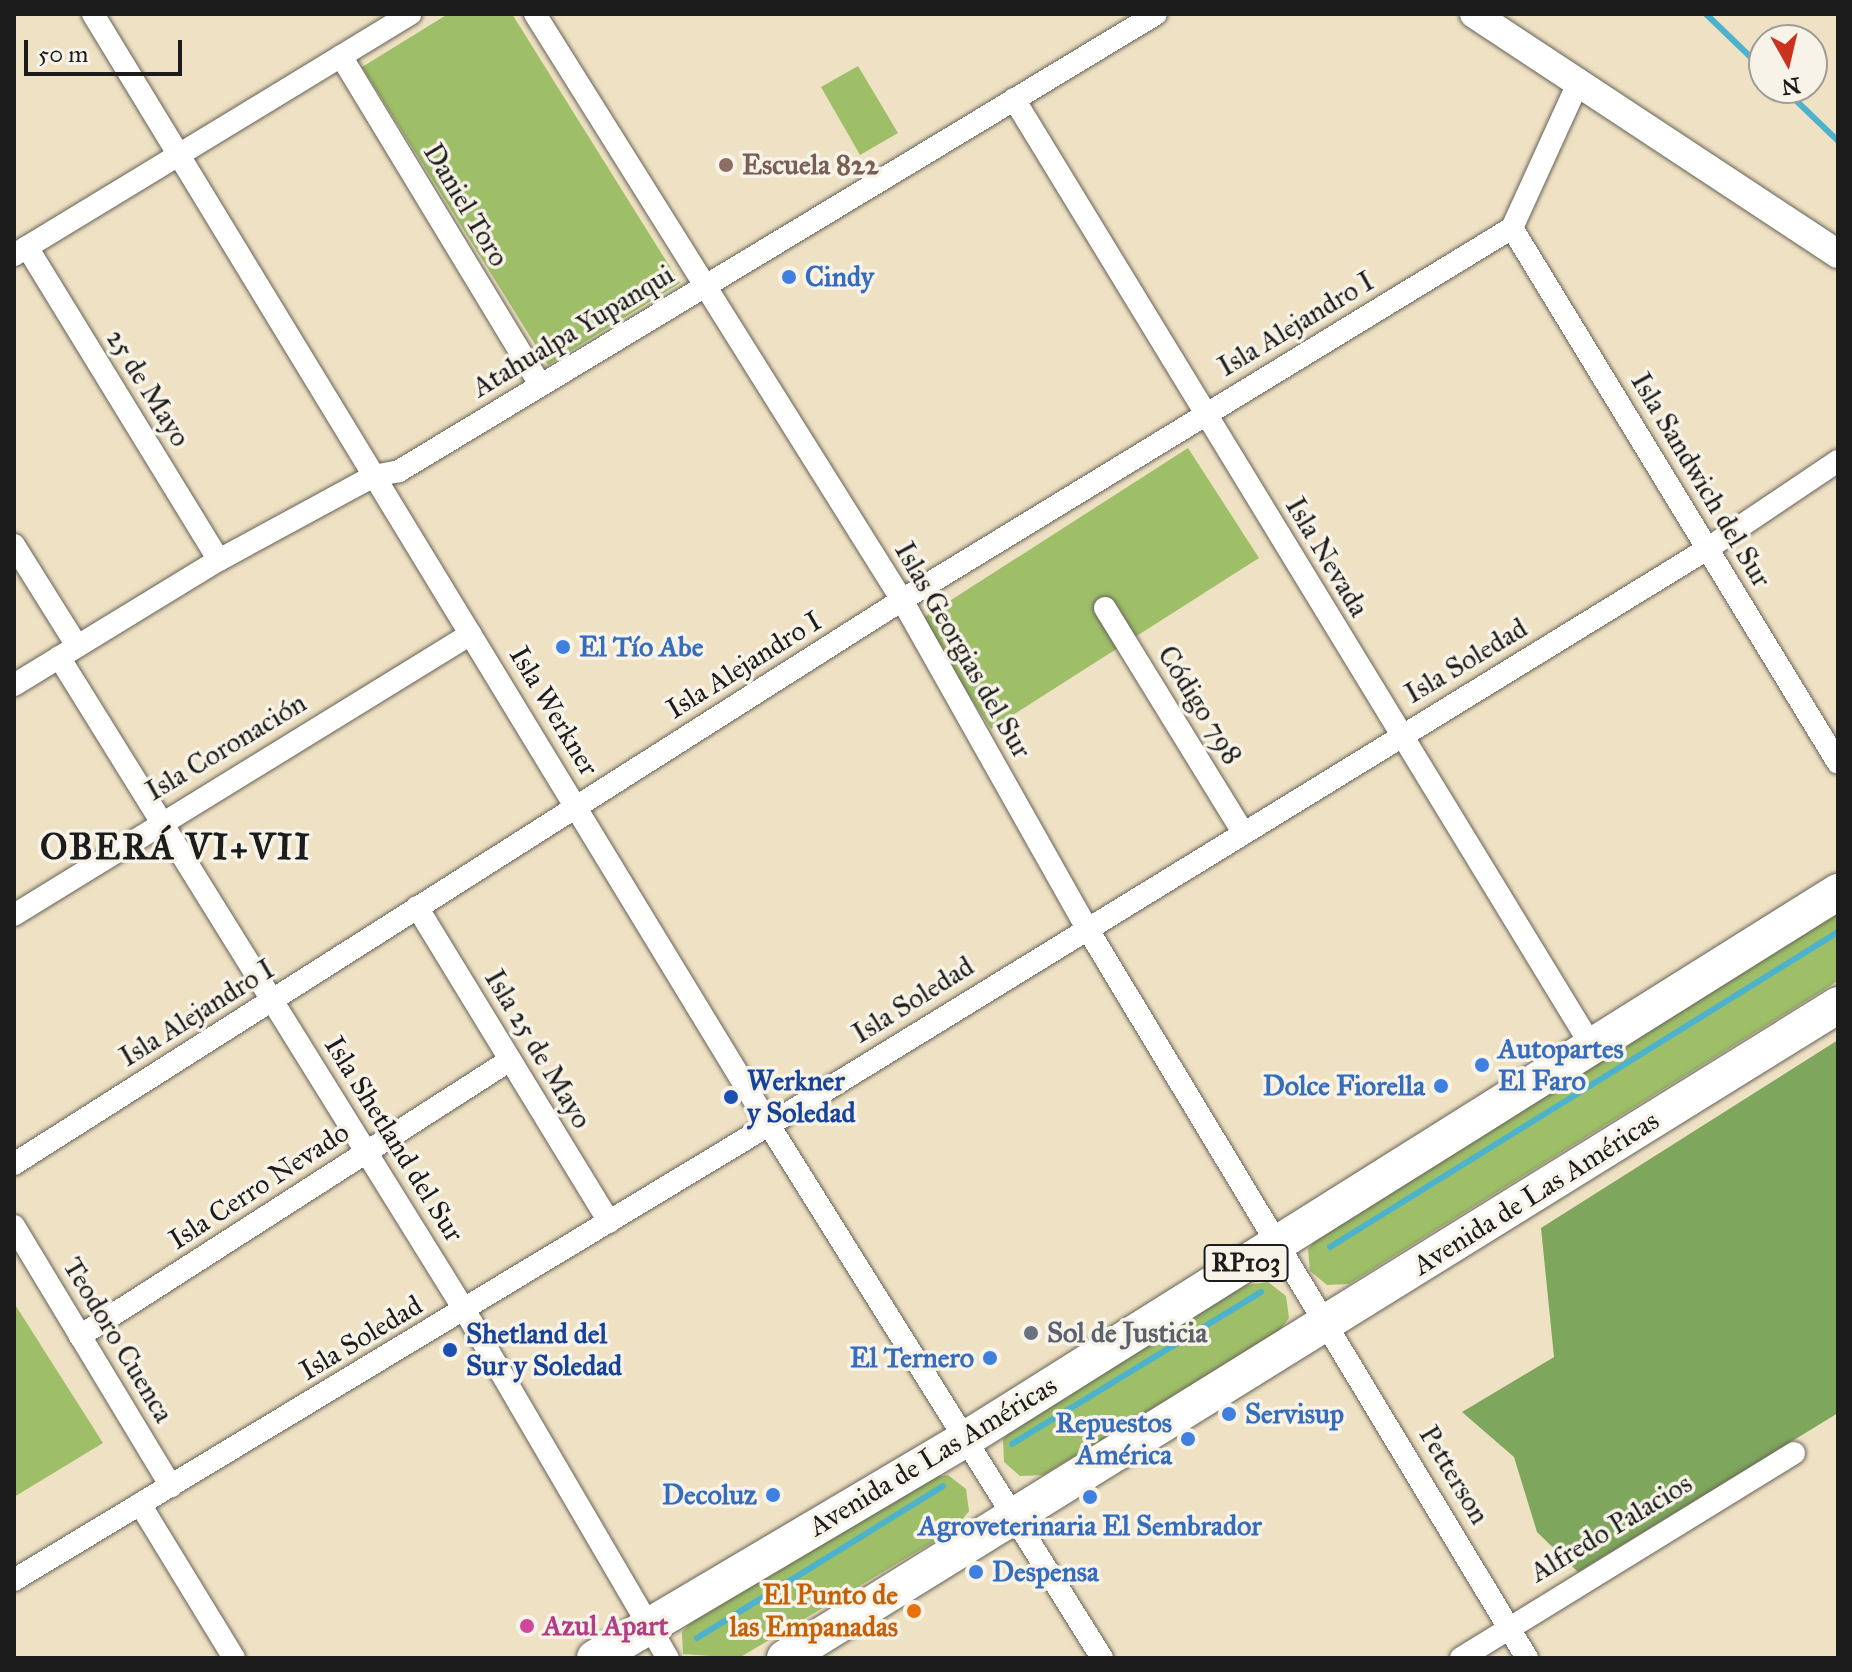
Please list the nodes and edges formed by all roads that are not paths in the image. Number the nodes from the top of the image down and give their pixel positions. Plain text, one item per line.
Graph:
1 (93, 14) edge
2 (410, 14) edge
3 (535, 14) edge
4 (1156, 14) edge
5 (1474, 14) edge
6 (341, 56) junction
7 (1578, 83) junction
8 (1014, 99) junction
9 (180, 154) junction
10 (1512, 228) junction
11 (20, 251) edge
12 (1835, 256) edge
13 (703, 287) junction
14 (540, 385) junction
15 (1205, 414) junction
16 (1838, 461) edge
17 (374, 476) junction
18 (14, 545) edge
19 (1707, 549) junction
20 (219, 560) junction
21 (902, 600) junction
22 (1105, 608) dead end
23 (471, 634) junction
24 (68, 652) junction
25 (14, 685) edge
26 (1401, 736) junction
27 (1838, 763) edge
28 (576, 806) junction
29 (162, 821) junction
30 (1243, 832) junction
31 (1838, 892) edge
32 (417, 907) junction
33 (14, 915) edge
34 (1087, 928) junction
35 (273, 1001) junction
36 (1838, 1005) edge
37 (1591, 1045) junction
38 (510, 1060) junction
39 (769, 1125) junction
40 (367, 1152) junction
41 (14, 1164) edge
42 (609, 1222) junction
43 (14, 1226) edge
44 (1280, 1241) junction
45 (465, 1311) junction
46 (1328, 1323) junction
47 (80, 1336) junction
48 (964, 1440) junction
49 (1794, 1453) dead end
50 (171, 1486) junction
51 (140, 1504) junction
52 (1011, 1518) junction
53 (14, 1580) edge
54 (1509, 1624) junction
55 (648, 1625) junction
56 (234, 1658) edge
57 (595, 1658) edge
58 (668, 1658) edge
59 (785, 1658) edge
60 (1102, 1658) edge
61 (1461, 1658) edge
62 (1527, 1658) edge

1 - 9 street, Isla Werkner
2 - 6 street
3 - 13 street, Islas Georgias del Sur
4 - 8 street, Atahualpa Yupanqui
5 - 7 street
6 - 9 street
6 - 14 street, Daniel Toro
7 - 10 street
7 - 12 street
8 - 13 street, Atahualpa Yupanqui
8 - 15 street, Isla Nevada
9 - 11 street
9 - 17 street, Isla Werkner
10 - 15 street, Isla Alejandro I
10 - 19 street, Isla Sandwich del Sur
11 - 20 street, 25 de Mayo
13 - 14 street, Atahualpa Yupanqui
13 - 21 street, Islas Georgias del Sur
14 - 17 street, Atahualpa Yupanqui
15 - 21 street, Isla Alejandro I
15 - 26 street, Isla Nevada
16 - 19 street, Isla Soledad
17 - 20 street, Atahualpa Yupanqui
17 - 23 street, Isla Werkner
18 - 24 street, Isla Shetland del Sur
19 - 26 street, Isla Soledad
19 - 27 street, Isla Sandwich del Sur
20 - 24 street, Atahualpa Yupanqui
21 - 28 street, Isla Alejandro I
21 - 34 street, Islas Georgias del Sur
22 - 30 street, Código 798
23 - 28 street, Isla Werkner
23 - 29 street, Isla Coronación
24 - 25 street, Atahualpa Yupanqui
24 - 29 street, Isla Shetland del Sur
26 - 30 street, Isla Soledad
26 - 37 street, Isla Nevada
28 - 32 street, Isla Alejandro I
28 - 39 street, Isla Werkner
29 - 33 street, Isla Coronación
29 - 35 street, Isla Shetland del Sur
30 - 34 street, Isla Soledad
31 - 37 main road, Avenida de Las Américas / RP103
32 - 35 street, Isla Alejandro I
32 - 38 street, Isla 25 de Mayo
34 - 39 street, Isla Soledad
34 - 44 street, Islas Georgias del Sur
35 - 40 street, Isla Shetland del Sur
35 - 41 street, Isla Alejandro I
36 - 46 main road, Avenida de Las Américas
37 - 44 main road, Avenida de Las Américas / RP103
38 - 40 street, Isla Cerro Nevado
38 - 42 street, Isla 25 de Mayo
39 - 42 street, Isla Soledad
39 - 48 street, Isla Werkner
40 - 45 street, Isla Shetland del Sur
40 - 47 street, Isla Cerro Nevado
42 - 45 street, Isla Soledad
43 - 47 street, Teodoro Cuenca
44 - 46 street, Islas Georgias del Sur
44 - 48 main road, Avenida de Las Américas / RP103
45 - 50 street, Isla Soledad
45 - 55 street, Isla Shetland del Sur
46 - 52 main road, Avenida de Las Américas
46 - 54 street, Petterson
47 - 50 street, Teodoro Cuenca
48 - 52 street, Isla Werkner
48 - 55 main road, Avenida de Las Américas / RP103
49 - 54 street, Alfredo Palacios
50 - 51 street, Isla Soledad
51 - 53 street, Isla Soledad
51 - 56 street
52 - 59 main road, Avenida de Las Américas
52 - 60 street, Isla Werkner
54 - 61 street, Alfredo Palacios
54 - 62 street, Petterson
55 - 57 main road, Avenida de Las Américas / RP103
55 - 58 street, Isla Shetland del Sur

